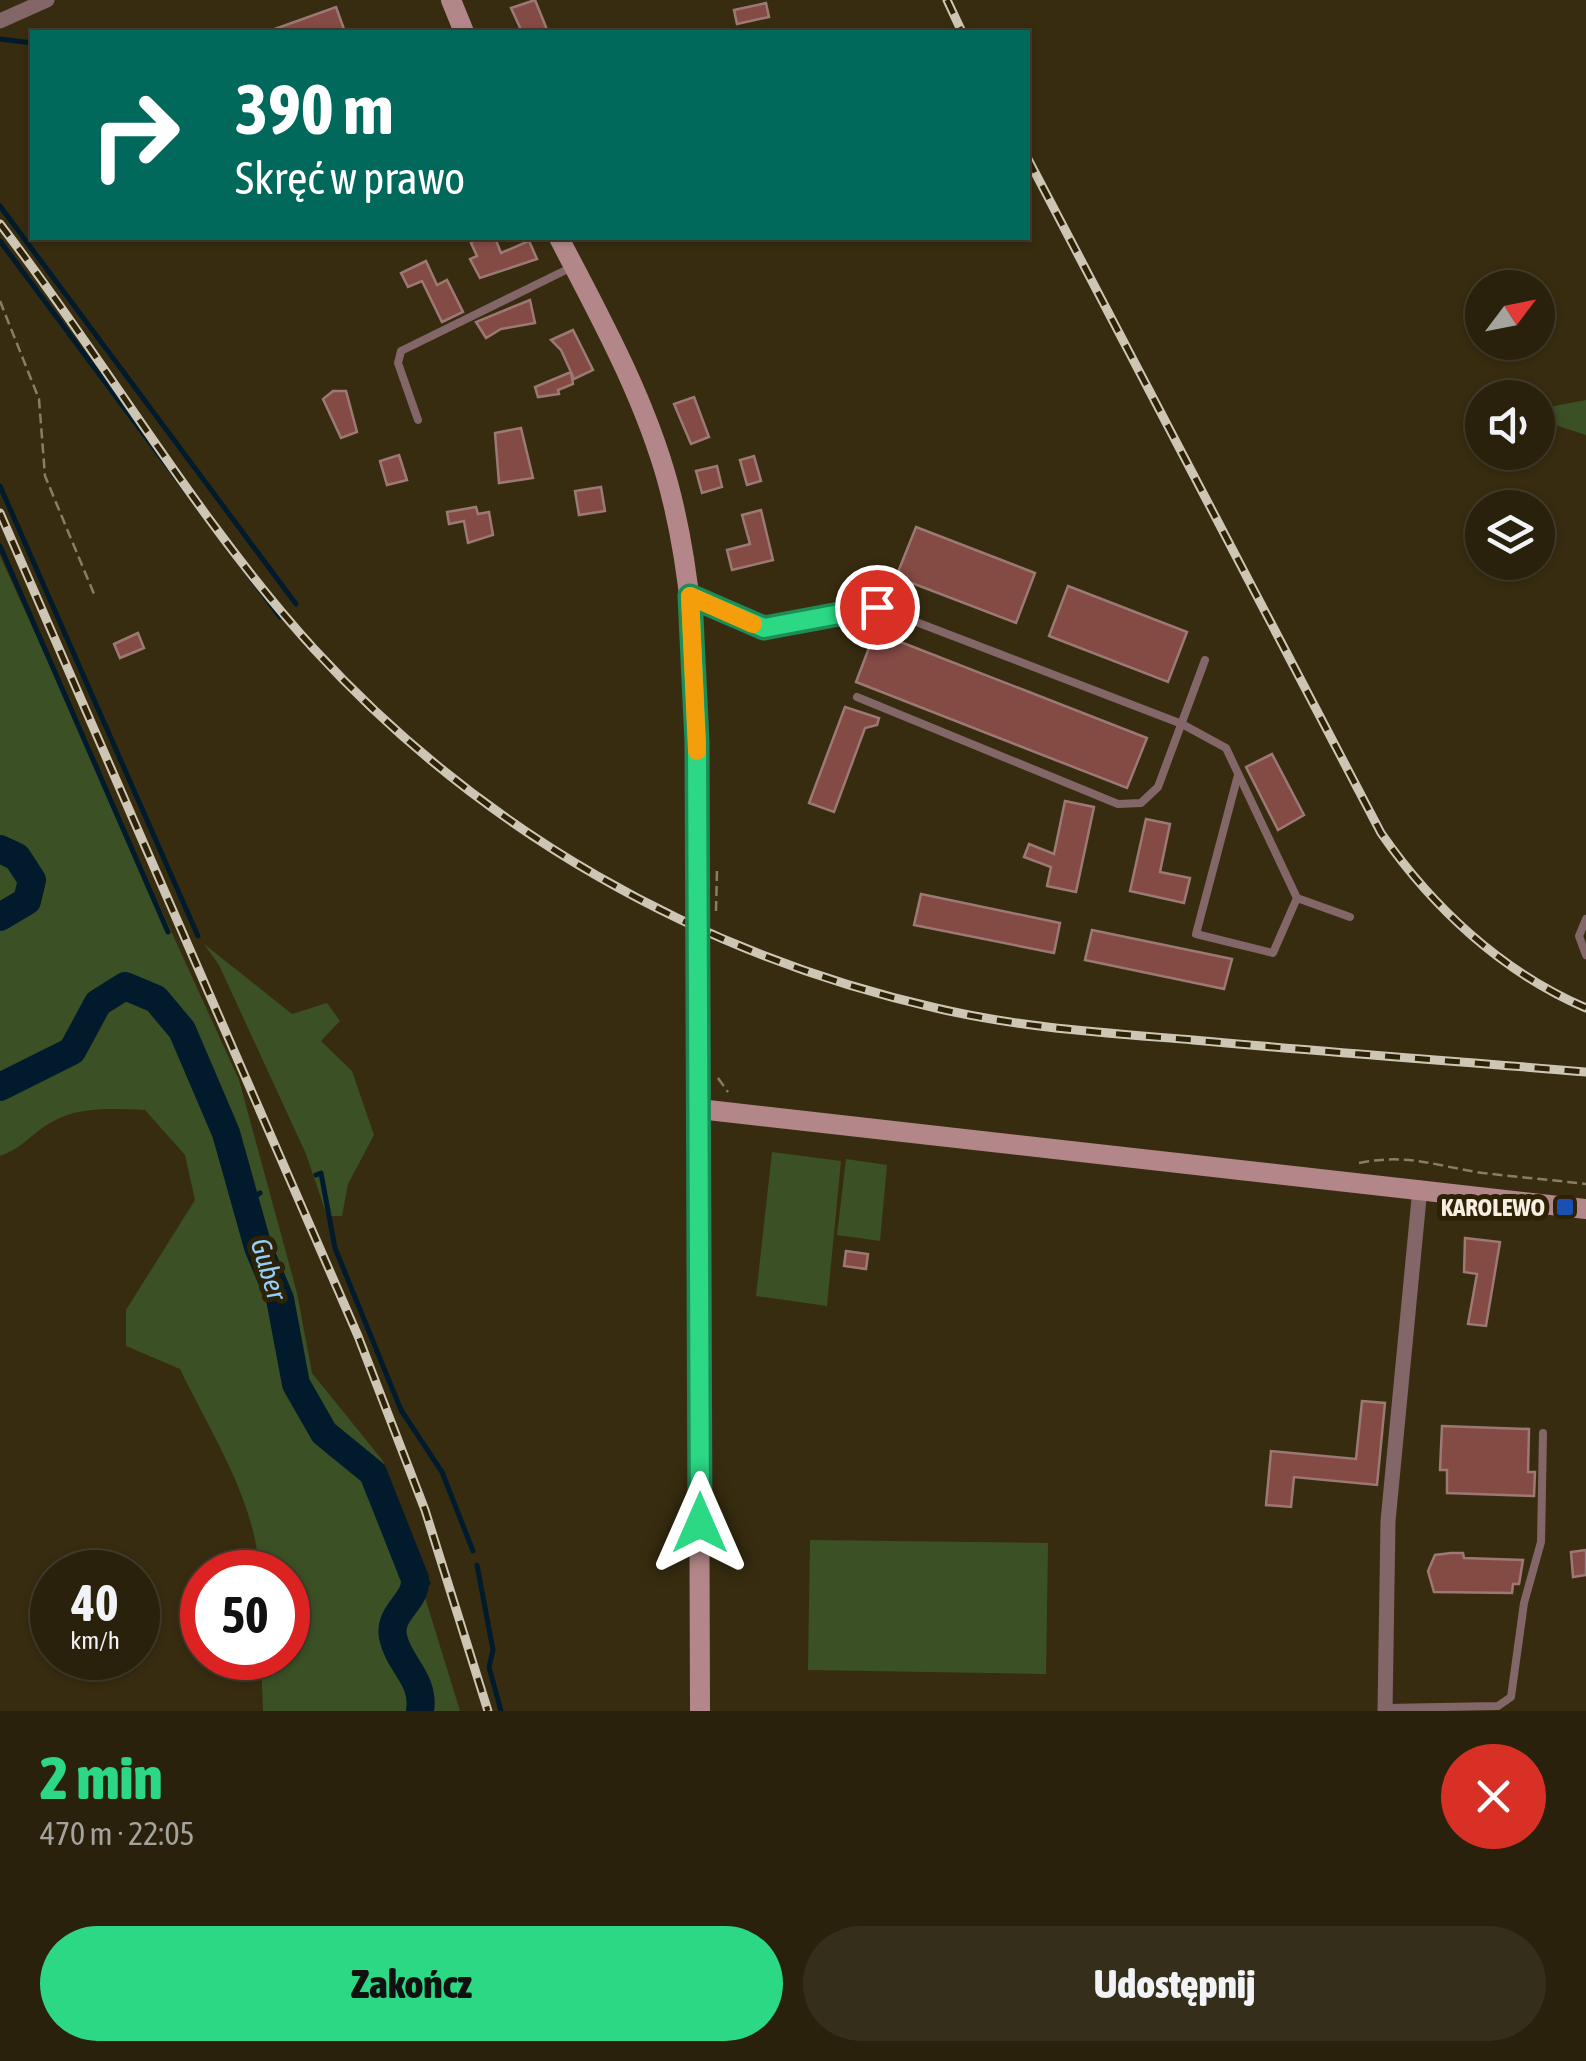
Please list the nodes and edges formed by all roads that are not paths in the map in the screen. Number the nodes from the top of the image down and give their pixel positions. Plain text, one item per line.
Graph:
1 (47, 0) edge
2 (451, 0) edge
3 (0, 21) edge
4 (463, 30) edge
5 (560, 240) edge
6 (574, 266) junction
7 (418, 420) dead end
8 (690, 596) junction
9 (1205, 660) dead end
10 (858, 696) dead end
11 (1182, 724) junction
12 (1238, 775) junction
13 (1297, 898) junction
14 (1350, 917) dead end
15 (1586, 919) edge
16 (1586, 955) edge
17 (699, 1109) junction
18 (1420, 1188) junction
19 (1586, 1209) edge
20 (1542, 1434) dead end
21 (1385, 1709) edge
22 (700, 1711) edge

1 - 3 street
2 - 4 main road
5 - 6 main road
6 - 7 lane
6 - 8 main road
8 - 11 lane
8 - 17 main road
9 - 11 lane
10 - 11 lane
11 - 12 lane
12 - 13 lane
12 - 13 lane
13 - 14 lane
15 - 16 lane
17 - 18 main road
17 - 22 main road
18 - 19 main road
18 - 21 street
20 - 21 lane

